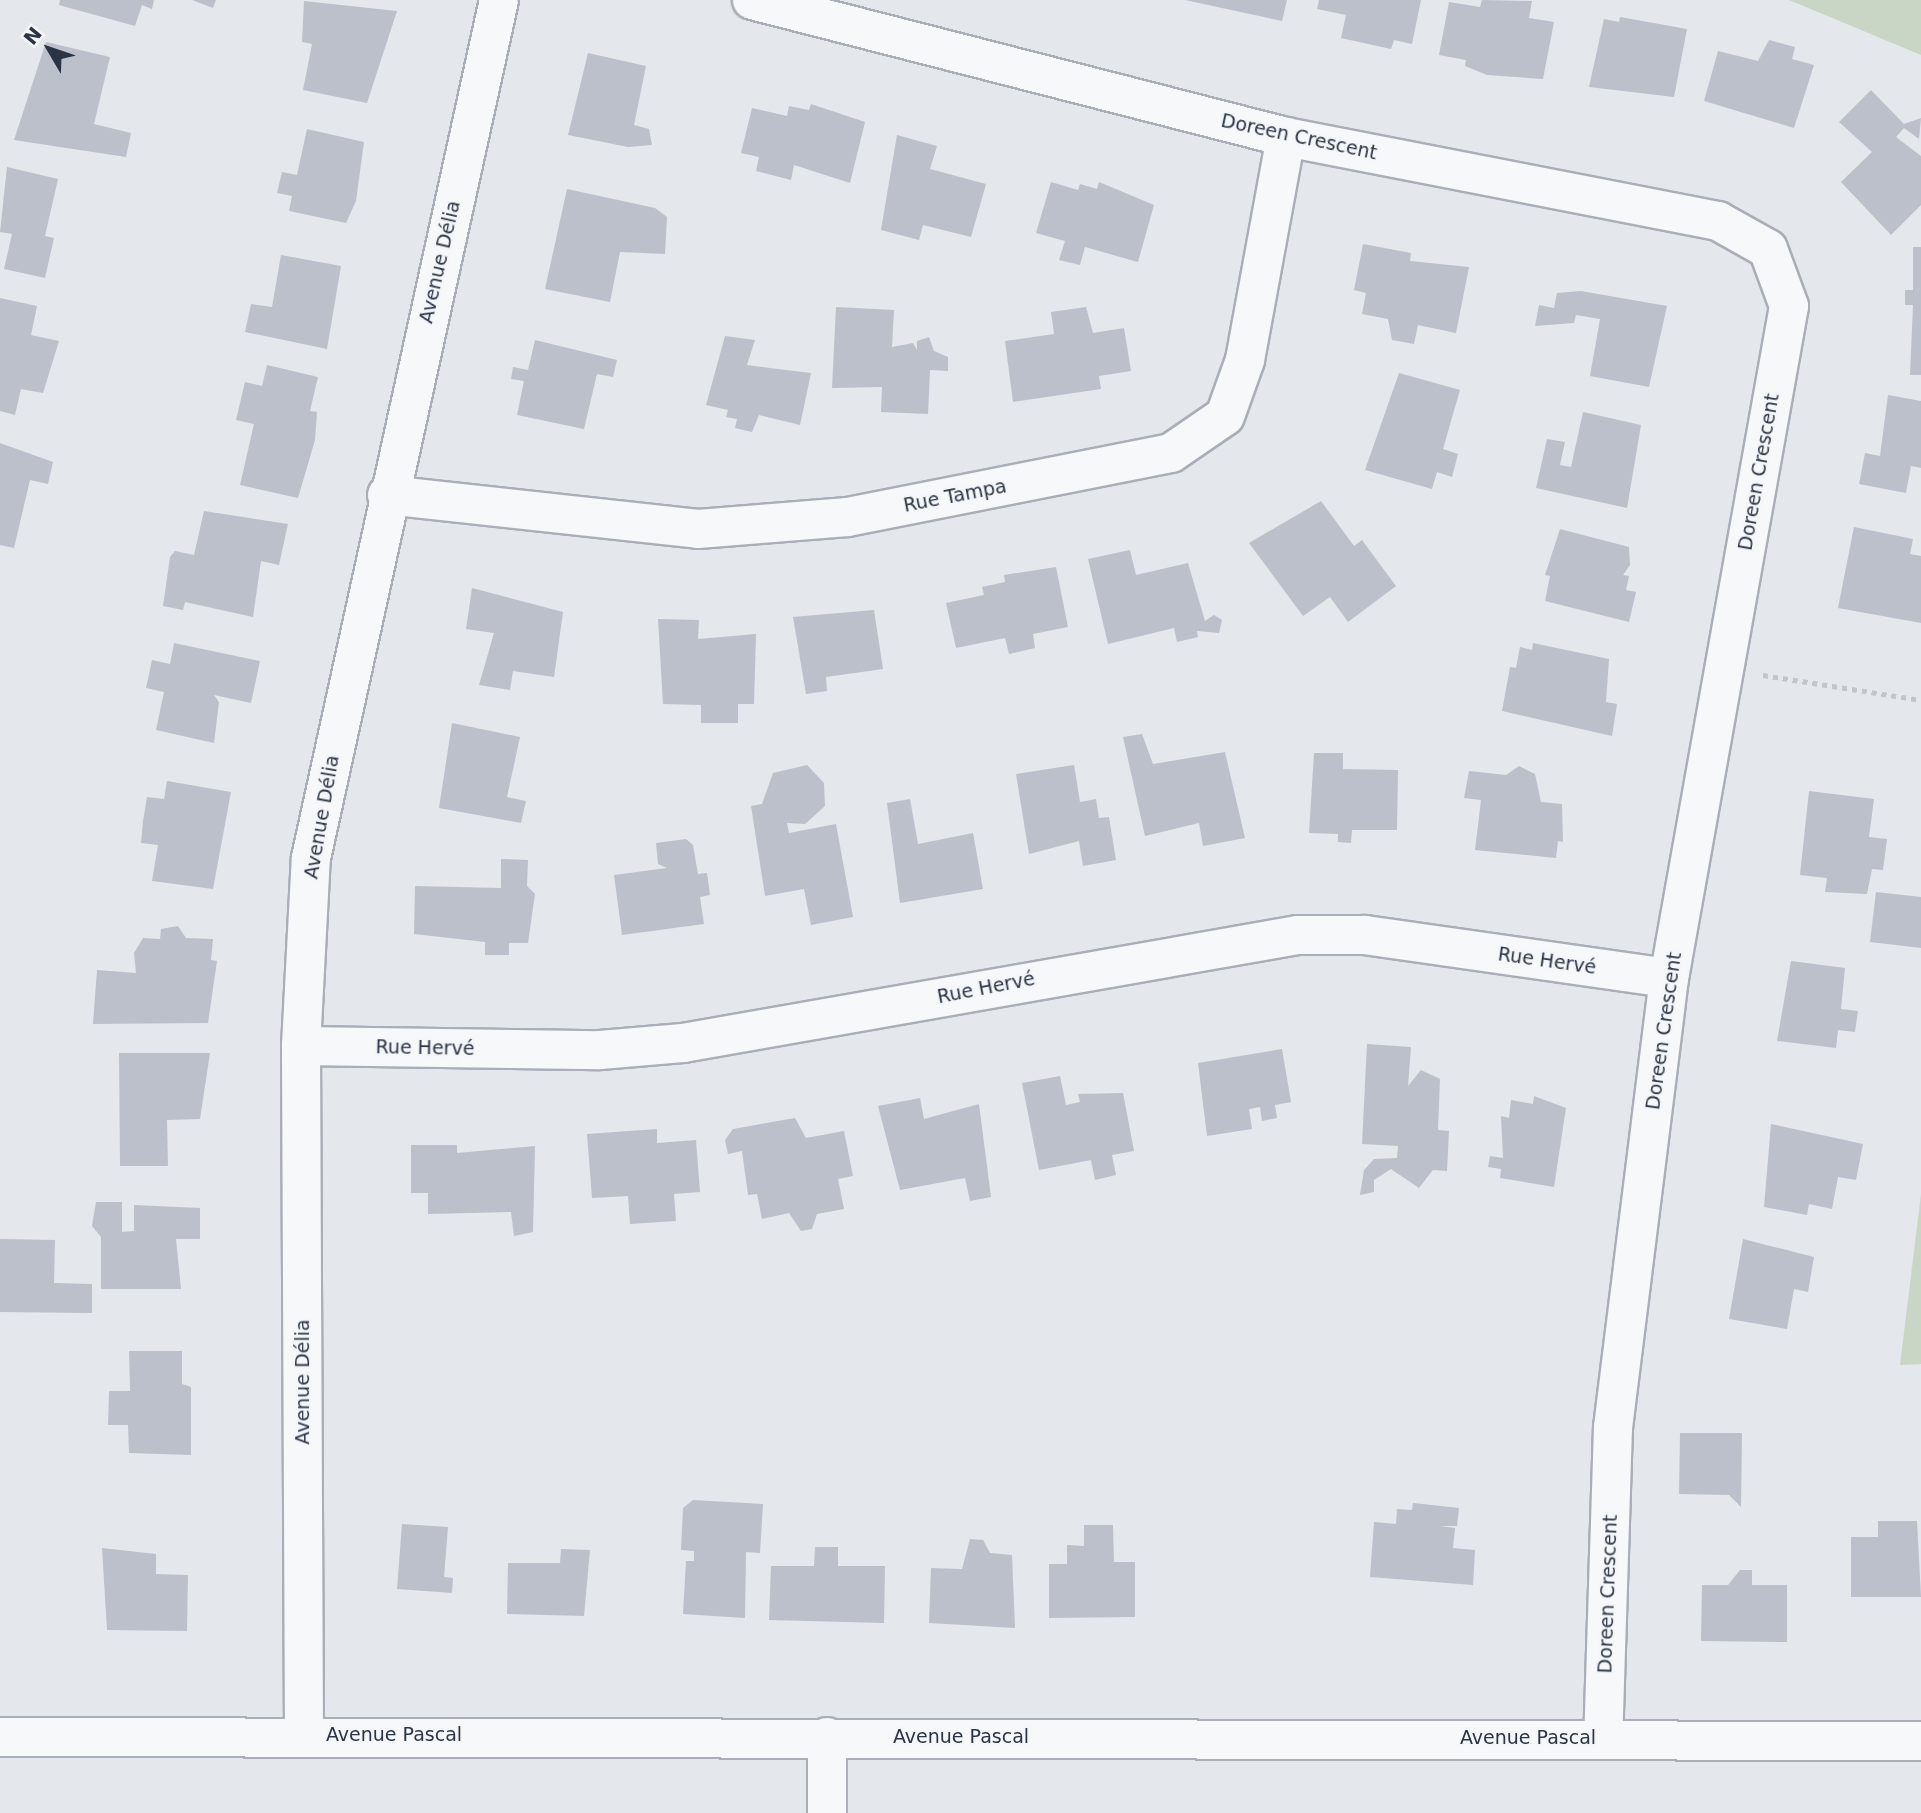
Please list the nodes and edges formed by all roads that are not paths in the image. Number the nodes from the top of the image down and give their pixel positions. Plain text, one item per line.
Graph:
1 (499, 0) edge
2 (752, 0) edge
3 (1286, 137) junction
4 (387, 495) junction
5 (1669, 978) junction
6 (301, 1046) junction
7 (304, 1735) junction
8 (0, 1737) edge
9 (827, 1737) junction
10 (1603, 1738) junction
11 (1921, 1741) edge
12 (827, 1813) edge

1 - 4 street, Avenue Délia
2 - 3 street, Doreen Crescent
3 - 4 street, Rue Tampa
3 - 5 street, Doreen Crescent
4 - 6 street, Avenue Délia
5 - 6 street, Rue Hervé
5 - 10 street, Doreen Crescent
6 - 7 street, Avenue Délia
7 - 8 street, Avenue Pascal
7 - 9 street, Avenue Pascal
9 - 10 street, Avenue Pascal
9 - 12 street
10 - 11 street, Avenue Pascal

